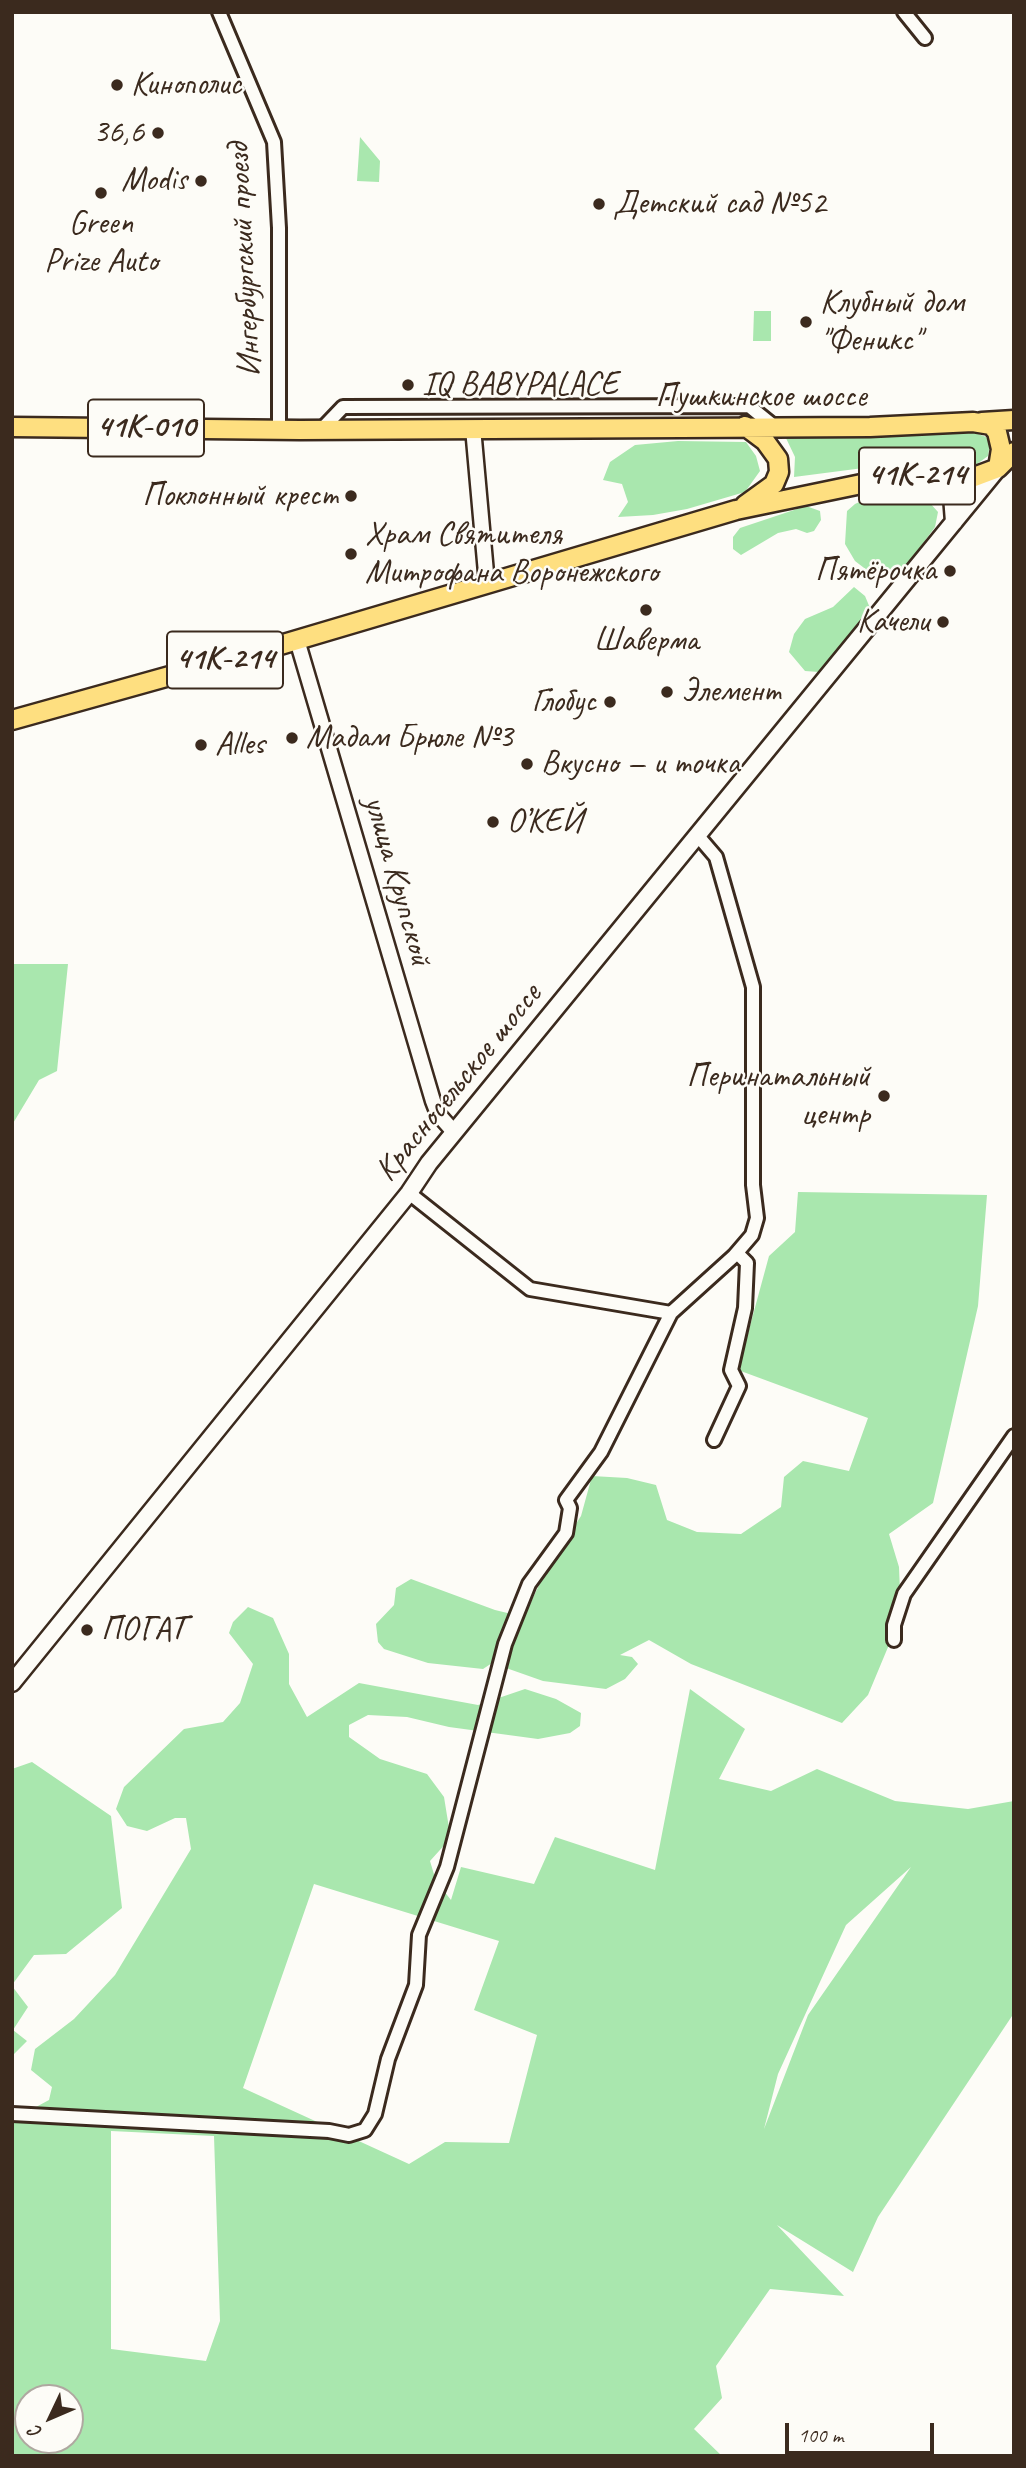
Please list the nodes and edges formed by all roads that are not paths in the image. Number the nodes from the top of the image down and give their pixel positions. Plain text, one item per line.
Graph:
1 (219, 12) edge
2 (904, 12) edge
3 (925, 38) dead end
4 (1014, 420) edge
5 (969, 422) junction
6 (745, 426) junction
7 (775, 426) junction
8 (12, 427) edge
9 (473, 428) junction
10 (279, 430) junction
11 (321, 430) junction
12 (1014, 452) edge
13 (999, 468) junction
14 (835, 489) junction
15 (736, 510) junction
16 (954, 522) junction
17 (487, 584) junction
18 (297, 640) junction
19 (12, 720) edge
20 (698, 836) junction
21 (454, 1132) junction
22 (409, 1193) junction
23 (737, 1253) junction
24 (671, 1313) junction
25 (1014, 1436) edge
26 (714, 1440) dead end
27 (894, 1640) dead end
28 (12, 1683) edge
29 (12, 2115) edge

1 - 10 street, Ингербургский проезд
2 - 3 street
4 - 5 main road, Пушкинское шоссе
5 - 7 main road, Пушкинское шоссе / 41К-010
5 - 13 main road
6 - 7 main road, Пушкинское шоссе / 41К-010
6 - 9 main road, Пушкинское шоссе / 41К-010
6 - 15 main road
7 - 11 street
8 - 10 main road, Пушкинское шоссе / 41К-010
9 - 11 main road, Пушкинское шоссе / 41К-010
9 - 17 street
10 - 11 main road, Пушкинское шоссе / 41К-010
12 - 13 main road
13 - 14 main road, 41К-214
13 - 16 main road, Красносельское шоссе
14 - 15 main road, 41К-214
14 - 16 main road
15 - 17 main road, 41К-214
16 - 20 main road, Красносельское шоссе
17 - 18 main road, 41К-214
18 - 19 main road, 41К-214
18 - 21 street, улица Крупской
20 - 21 main road, Красносельское шоссе
20 - 23 street
21 - 22 main road, Красносельское шоссе
22 - 24 street
22 - 28 main road, Красносельское шоссе
23 - 24 street
23 - 26 street
24 - 29 street
25 - 27 street

